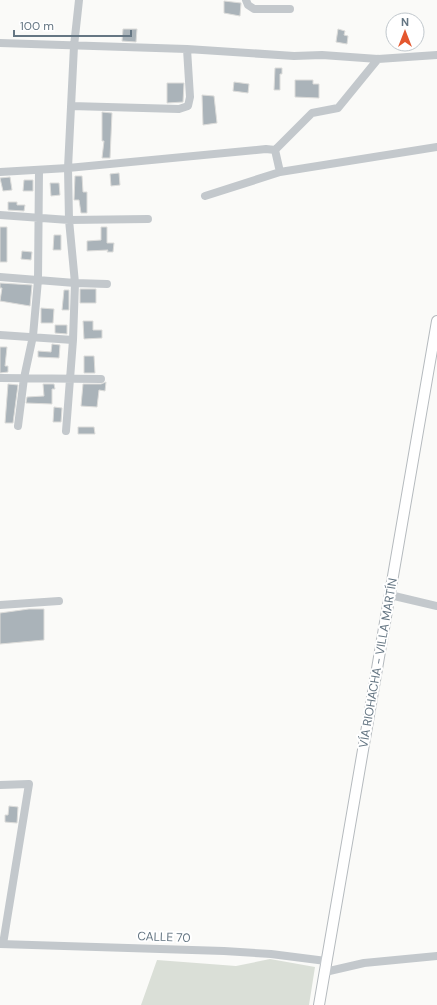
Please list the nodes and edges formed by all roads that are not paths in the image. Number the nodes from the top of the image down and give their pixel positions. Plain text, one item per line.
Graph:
1 (79, 0) edge
2 (246, 0) edge
3 (290, 8) dead end
4 (0, 43) edge
5 (74, 46) junction
6 (187, 49) junction
7 (437, 55) edge
8 (378, 59) junction
9 (71, 106) junction
10 (437, 147) edge
11 (275, 150) junction
12 (68, 168) junction
13 (39, 170) junction
14 (0, 172) edge
15 (280, 172) junction
16 (205, 196) dead end
17 (0, 215) edge
18 (38, 218) junction
19 (148, 219) dead end
20 (69, 220) junction
21 (0, 277) edge
22 (38, 280) junction
23 (75, 284) junction
24 (106, 284) dead end
25 (437, 321) edge
26 (0, 335) edge
27 (33, 336) junction
28 (73, 340) junction
29 (434, 355) edge
30 (0, 378) edge
31 (24, 378) junction
32 (70, 379) junction
33 (101, 379) dead end
34 (18, 426) dead end
35 (66, 431) dead end
36 (390, 595) junction
37 (60, 601) dead end
38 (0, 605) edge
39 (437, 606) edge
40 (0, 785) edge
41 (2, 944) edge
42 (437, 956) edge
43 (326, 961) junction
44 (325, 972) junction
45 (319, 1005) edge

1 - 5 street
2 - 3 street
4 - 5 street
5 - 6 street
5 - 9 street
6 - 8 street
6 - 9 street
7 - 8 street
8 - 11 street
9 - 12 street
10 - 15 street
11 - 12 street
11 - 15 street
12 - 13 street
12 - 20 street
13 - 14 street
13 - 18 street
15 - 16 street
17 - 18 street
18 - 20 street
18 - 22 street
19 - 20 street
20 - 23 street
21 - 22 street
22 - 23 street
22 - 27 street
23 - 24 street
23 - 28 street
25 - 29 main road, VÍA RIOHACHA - VILLA MARTÍN
26 - 27 street
27 - 28 street
27 - 31 street
28 - 32 street
29 - 36 main road, VÍA RIOHACHA - VILLA MARTÍN
30 - 31 street
31 - 32 street
31 - 34 street
32 - 33 street
32 - 35 street
36 - 39 street
36 - 43 main road, VÍA RIOHACHA - VILLA MARTÍN
37 - 38 street
40 - 41 street
41 - 43 street, CALLE 70
42 - 44 street
43 - 44 main road, VÍA RIOHACHA - VILLA MARTÍN
44 - 45 main road, VÍA RIOHACHA - VILLA MARTÍN

